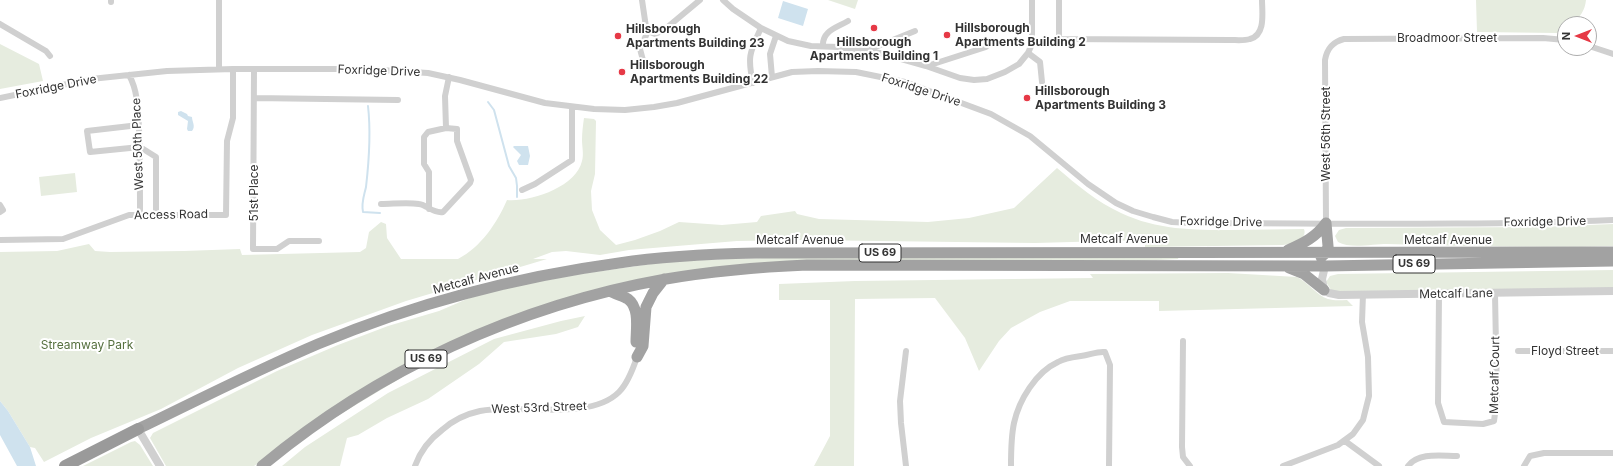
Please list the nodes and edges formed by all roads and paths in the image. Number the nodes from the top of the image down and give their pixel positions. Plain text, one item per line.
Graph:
1 (219, 0) edge
2 (642, 0) edge
3 (700, 0) edge
4 (723, 0) edge
5 (1032, 0) edge
6 (1059, 0) edge
7 (1262, 0) edge
8 (848, 21) dead end
9 (0, 24) edge
10 (761, 28) junction
11 (648, 31) junction
12 (915, 31) dead end
13 (776, 36) junction
14 (1557, 39) edge
15 (823, 46) junction
16 (1331, 46) joint
17 (986, 47) dead end
18 (1597, 49) edge
19 (866, 50) junction
20 (1028, 53) junction
21 (1613, 54) edge
22 (50, 56) dead end
23 (926, 66) junction
24 (662, 67) dead end
25 (233, 68) junction
26 (219, 69) junction
27 (254, 69) junction
28 (129, 75) junction
29 (449, 77) junction
30 (772, 77) junction
31 (1042, 82) dead end
32 (753, 83) junction
33 (0, 98) edge
34 (254, 98) junction
35 (398, 100) dead end
36 (572, 107) junction
37 (139, 124) junction
38 (446, 128) junction
39 (140, 147) junction
40 (522, 190) dead end
41 (381, 204) dead end
42 (0, 206) edge
43 (429, 209) junction
44 (0, 212) edge
45 (140, 215) junction
46 (156, 215) junction
47 (1613, 220) edge
48 (1326, 223) junction
49 (0, 240) edge
50 (320, 241) dead end
51 (1281, 252) junction
52 (1327, 252) junction
53 (1613, 252) edge
54 (1429, 253) junction
55 (1613, 261) edge
56 (1283, 265) junction
57 (1215, 266) junction
58 (1325, 266) junction
59 (664, 279) junction
60 (1324, 290) junction
61 (610, 291) junction
62 (1613, 291) edge
63 (1363, 294) junction
64 (1495, 294) junction
65 (1439, 295) junction
66 (1183, 341) dead end
67 (1613, 351) edge
68 (906, 352) dead end
69 (1518, 352) dead end
70 (637, 357) junction
71 (138, 429) junction
72 (1345, 441) junction
73 (1613, 453) edge
74 (1458, 456) dead end
75 (65, 466) edge
76 (160, 466) edge
77 (262, 466) edge
78 (415, 466) edge
79 (906, 466) edge
80 (1011, 466) edge
81 (1109, 466) edge
82 (1190, 466) edge
83 (1284, 466) edge
84 (1379, 466) edge
85 (1408, 466) edge
86 (1524, 466) edge

1 - 26 street
2 - 11 street
3 - 11 street
4 - 10 street, Foxridge Drive
5 - 20 street
6 - 7 street
8 - 15 street
9 - 22 street
10 - 13 street, Foxridge Drive
10 - 32 street
11 - 24 street
12 - 19 street
13 - 15 street, Foxridge Drive
13 - 30 street
14 - 16 street, Broadmoor Street
15 - 19 street, Foxridge Drive
16 - 48 street, West 56th Street
17 - 23 street
18 - 21 street
19 - 23 street, Foxridge Drive
20 - 23 street, Foxridge Drive
20 - 31 street
25 - 26 street, Foxridge Drive
25 - 27 street, Foxridge Drive
25 - 46 street, Access Road
26 - 28 street, Foxridge Drive
27 - 29 street, Foxridge Drive
27 - 34 street, 51st Place
28 - 33 street, Foxridge Drive
28 - 37 street, West 50th Place
29 - 36 street, Foxridge Drive
29 - 38 street
30 - 32 street, Foxridge Drive
30 - 48 street, Foxridge Drive
32 - 36 street, Foxridge Drive
34 - 35 street
34 - 50 street, 51st Place
36 - 40 street
37 - 39 street, West 50th Place
37 - 39 street
38 - 43 street
38 - 43 street
39 - 45 street, West 50th Place
39 - 46 street
41 - 43 street
42 - 44 street
45 - 46 street, Access Road
45 - 49 street, Access Road
47 - 48 street, Foxridge Drive
48 - 51 highway
48 - 52 highway
51 - 52 highway, Metcalf Avenue / US 69
51 - 71 highway, Metcalf Avenue / US 69
52 - 54 highway, Metcalf Avenue / US 69
52 - 57 highway
53 - 54 highway, Metcalf Avenue / US 69
54 - 58 highway
55 - 58 highway, Metcalf Avenue / US 69
56 - 57 highway, Metcalf Avenue / US 69
56 - 58 highway, Metcalf Avenue / US 69
56 - 60 highway
57 - 59 highway, Metcalf Avenue / US 69
58 - 60 street
59 - 61 highway, Metcalf Avenue / US 69
59 - 70 highway
60 - 63 street, Metcalf Lane
61 - 70 highway
61 - 77 highway, Metcalf Avenue / US 69
62 - 64 street, Metcalf Lane
63 - 65 street, Metcalf Lane
63 - 72 street
64 - 65 street, Metcalf Lane
64 - 65 street, Metcalf Court
66 - 82 street
67 - 69 street, Floyd Street
68 - 79 street
70 - 78 street, West 53rd Street
71 - 75 highway, US 69
71 - 76 street
72 - 83 street
72 - 84 street
73 - 86 street
74 - 85 street
80 - 81 street

